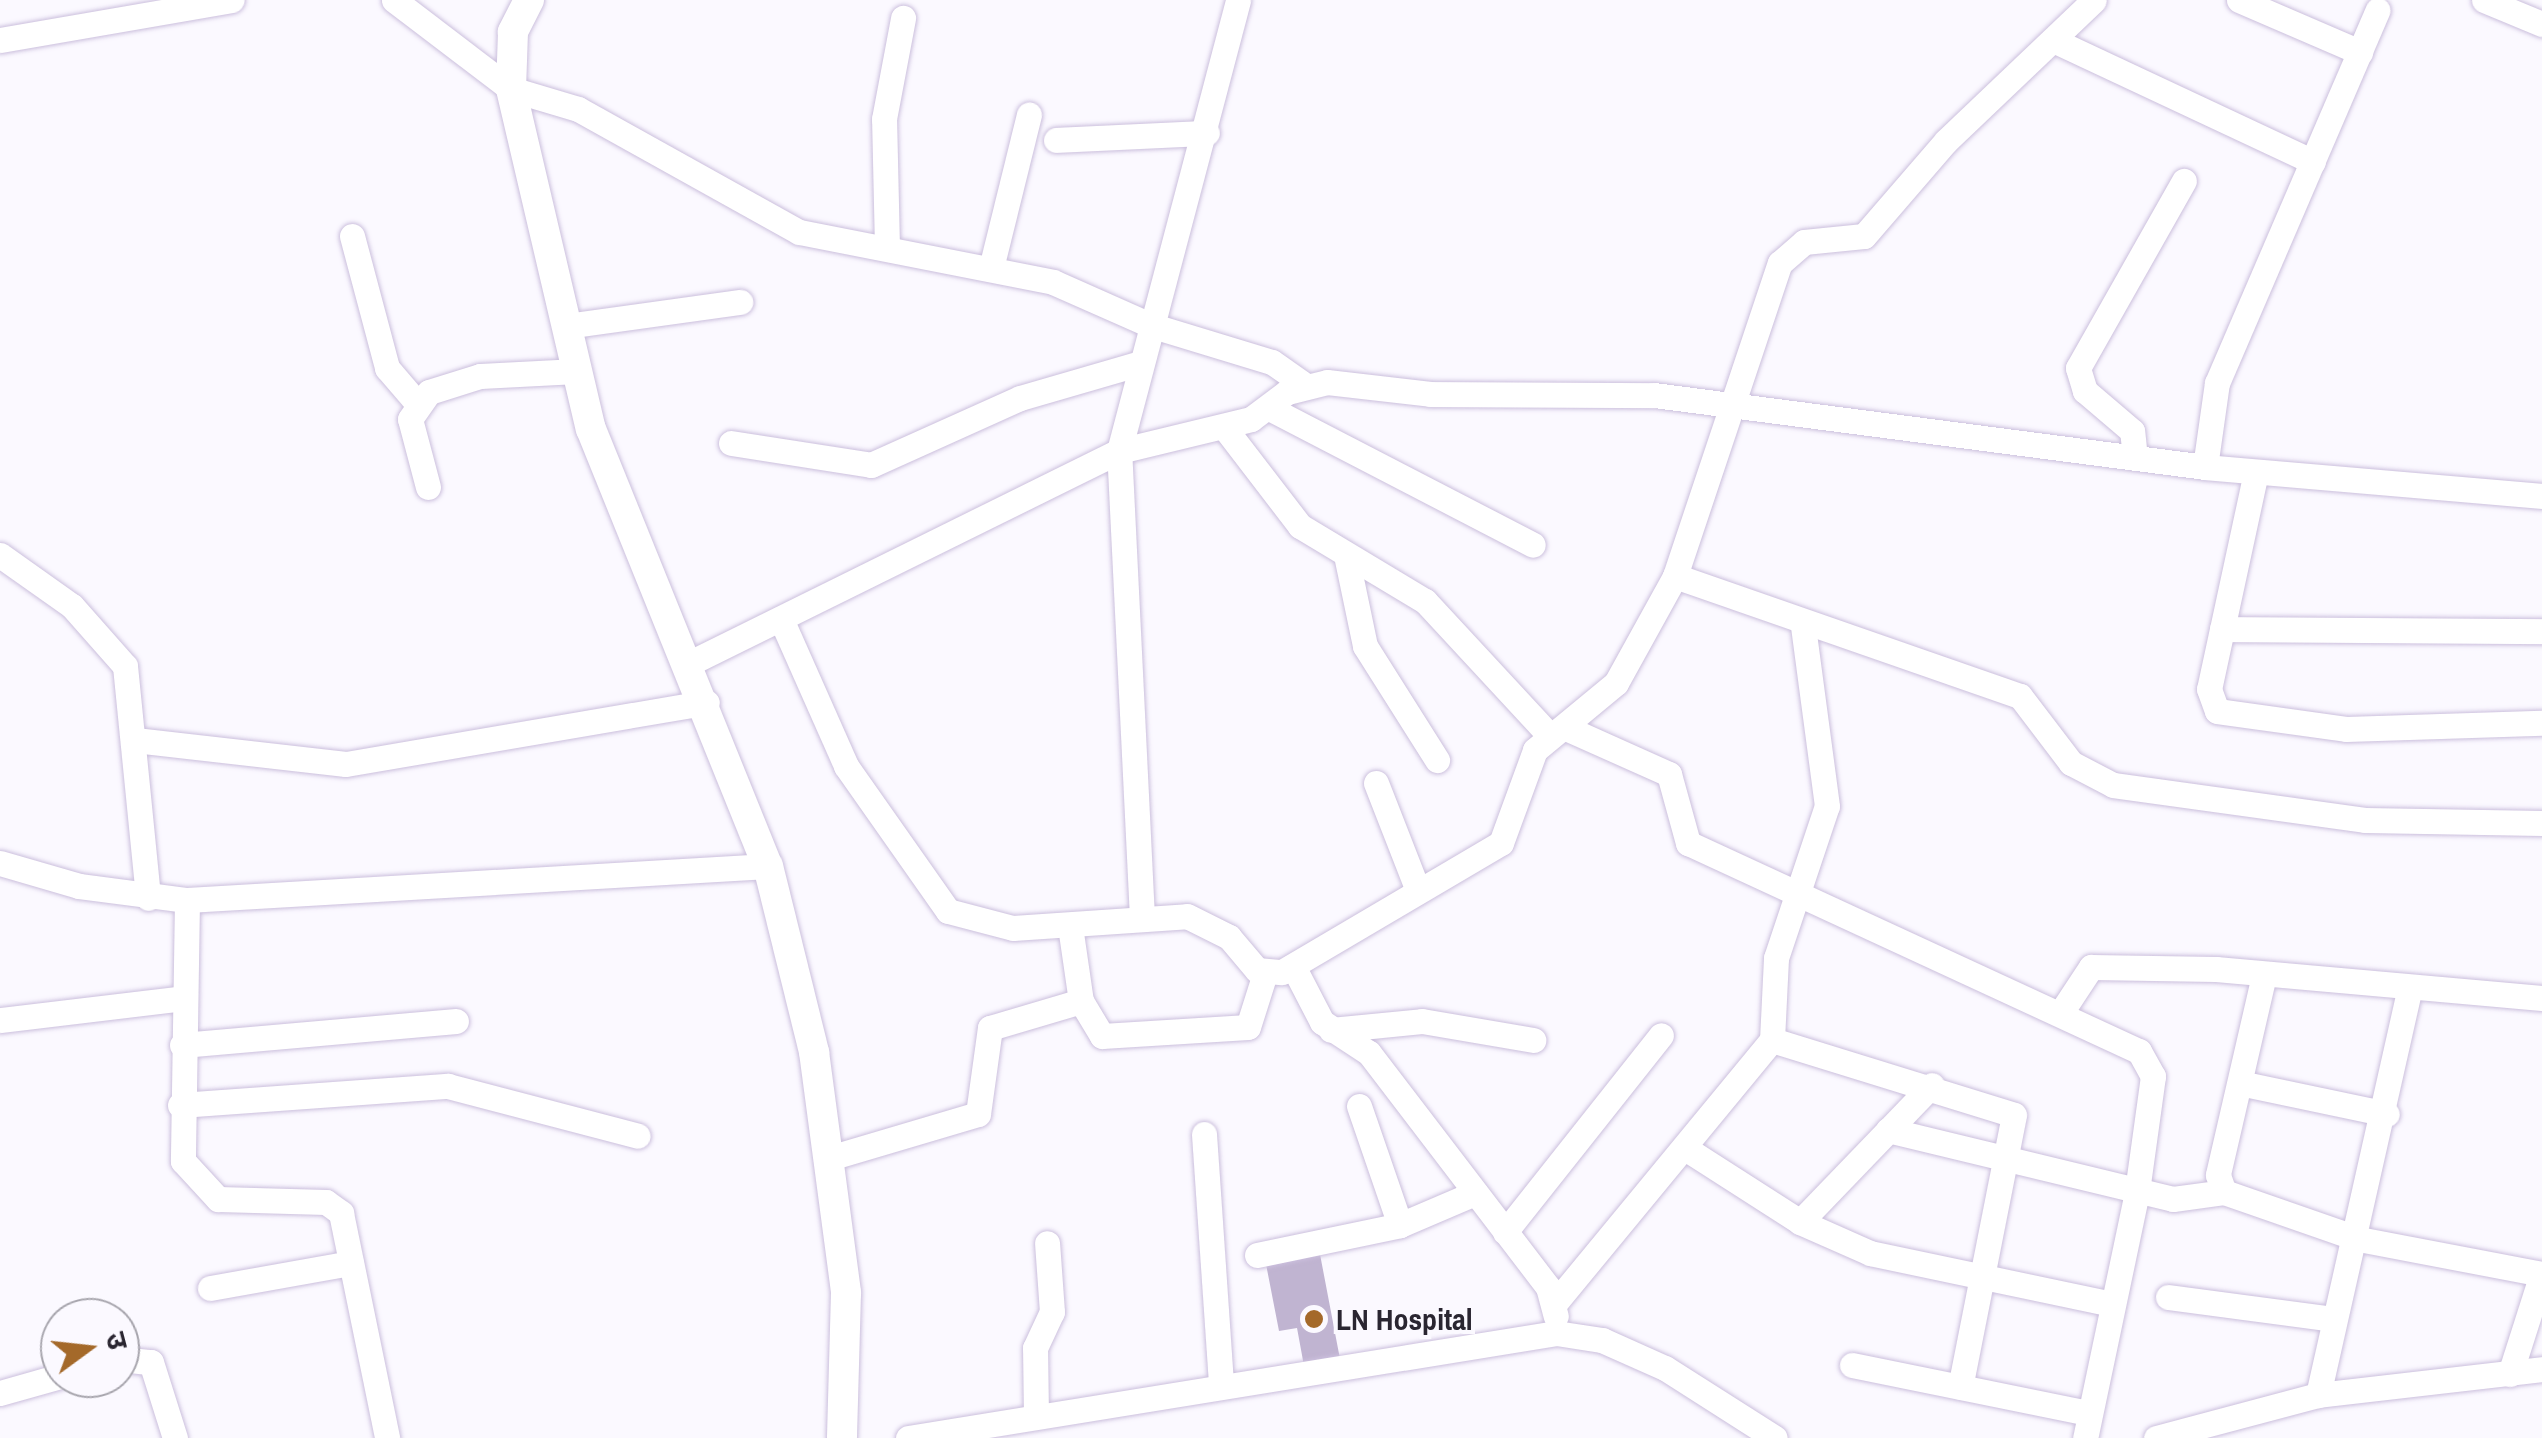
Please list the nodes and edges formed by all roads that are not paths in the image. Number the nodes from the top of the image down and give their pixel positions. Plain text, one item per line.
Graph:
1 (232, 0) edge
2 (394, 0) edge
3 (1238, 0) edge
4 (2094, 0) edge
5 (2239, 0) edge
6 (2498, 3) edge
7 (519, 6) edge
8 (2378, 10) dead end
9 (903, 18) dead end
10 (2542, 24) edge
11 (0, 40) edge
12 (2053, 40) junction
13 (2360, 52) junction
14 (511, 89) junction
15 (1028, 115) dead end
16 (1207, 133) junction
17 (1056, 140) dead end
18 (2312, 162) junction
19 (2184, 181) dead end
20 (352, 236) dead end
21 (887, 248) junction
22 (992, 264) junction
23 (740, 302) dead end
24 (1150, 325) junction
25 (567, 326) junction
26 (1137, 364) junction
27 (578, 371) junction
28 (1304, 384) junction
29 (417, 403) junction
30 (1269, 408) junction
31 (1735, 408) junction
32 (1224, 427) junction
33 (731, 443) dead end
34 (1119, 451) junction
35 (2135, 458) junction
36 (2205, 468) junction
37 (2256, 472) junction
38 (428, 487) dead end
39 (2542, 496) edge
40 (1533, 545) dead end
41 (0, 555) edge
42 (1346, 555) junction
43 (1675, 576) junction
44 (781, 619) junction
45 (1803, 624) junction
46 (2222, 629) junction
47 (2542, 630) edge
48 (690, 662) junction
49 (707, 702) junction
50 (2542, 722) edge
51 (1558, 732) junction
52 (135, 740) junction
53 (1437, 760) dead end
54 (1376, 783) dead end
55 (2542, 823) edge
56 (0, 863) edge
57 (768, 866) junction
58 (1418, 890) junction
59 (1797, 895) junction
60 (148, 898) junction
61 (187, 900) junction
62 (1142, 918) junction
63 (1070, 926) junction
64 (1293, 966) junction
65 (1265, 973) junction
66 (2264, 974) junction
67 (2410, 987) junction
68 (184, 998) junction
69 (2542, 998) edge
70 (1081, 1000) junction
71 (2062, 1011) junction
72 (0, 1020) edge
73 (456, 1021) dead end
74 (1331, 1030) junction
75 (1661, 1034) dead end
76 (1533, 1040) dead end
77 (1772, 1040) junction
78 (182, 1046) junction
79 (2240, 1082) junction
80 (1932, 1085) junction
81 (180, 1105) junction
82 (1360, 1106) dead end
83 (2387, 1114) junction
84 (1888, 1130) junction
85 (1204, 1134) dead end
86 (638, 1136) dead end
87 (1688, 1150) junction
88 (833, 1158) junction
89 (2006, 1160) junction
90 (2137, 1192) junction
91 (2224, 1192) junction
92 (1475, 1193) junction
93 (1800, 1222) junction
94 (1400, 1226) junction
95 (1505, 1232) junction
96 (2359, 1239) junction
97 (1047, 1243) dead end
98 (1257, 1255) dead end
99 (351, 1264) junction
100 (2542, 1274) edge
101 (1983, 1277) junction
102 (210, 1288) dead end
103 (2168, 1297) dead end
104 (1556, 1303) junction
105 (2112, 1304) junction
106 (2332, 1319) junction
107 (1556, 1332) junction
108 (140, 1361) edge
109 (1852, 1365) dead end
110 (2542, 1369) edge
111 (2510, 1374) junction
112 (40, 1382) edge
113 (1221, 1386) junction
114 (1960, 1387) junction
115 (0, 1394) edge
116 (2318, 1395) junction
117 (1036, 1416) junction
118 (2086, 1426) edge
119 (174, 1438) edge
120 (387, 1438) edge
121 (842, 1438) edge
122 (908, 1438) edge
123 (1775, 1438) edge
124 (2156, 1438) edge

1 - 11 street
2 - 14 street
3 - 16 street
4 - 12 street
5 - 13 street
6 - 10 street
7 - 14 street
8 - 13 street
9 - 21 street
12 - 18 street
12 - 31 street
13 - 18 street
14 - 21 street
14 - 25 street
15 - 22 street
16 - 17 street
16 - 24 street
18 - 36 street
19 - 35 street
20 - 29 street
21 - 22 street
22 - 24 street
23 - 25 street
24 - 26 street
24 - 28 street
25 - 27 street
26 - 33 street
26 - 34 street
27 - 29 street
27 - 48 street
28 - 30 street
28 - 31 street
29 - 38 street
30 - 32 street
30 - 40 street
31 - 35 street
31 - 43 street
32 - 34 street
32 - 42 street
34 - 44 street
34 - 62 street
35 - 36 street
36 - 37 street
37 - 39 street
37 - 46 street
41 - 52 street
42 - 51 street
42 - 53 street
43 - 45 street
43 - 51 street
44 - 48 street
44 - 63 street
45 - 55 street
45 - 59 street
46 - 47 street
46 - 50 street
48 - 49 street
49 - 52 street
49 - 57 street
51 - 58 street
51 - 59 street
52 - 60 street
54 - 58 street
56 - 60 street
57 - 61 street
57 - 88 street
58 - 64 street
59 - 71 street
59 - 77 street
60 - 61 street
61 - 68 street
62 - 63 street
62 - 65 street
63 - 70 street
64 - 65 street
64 - 74 street
65 - 70 street
66 - 67 street
66 - 71 street
66 - 79 street
67 - 69 street
67 - 83 street
68 - 72 street
68 - 78 street
70 - 88 street
71 - 90 street
73 - 78 street
74 - 76 street
74 - 92 street
75 - 95 street
77 - 80 street
77 - 87 street
78 - 81 street
79 - 83 street
79 - 91 street
80 - 84 street
80 - 89 street
81 - 86 street
81 - 99 street
82 - 94 street
83 - 96 street
84 - 89 street
84 - 93 street
85 - 113 street
87 - 93 street
87 - 104 street
88 - 121 street
89 - 90 street
89 - 101 street
90 - 91 street
90 - 105 street
91 - 96 street
92 - 94 street
92 - 95 street
93 - 101 street
94 - 98 street
95 - 104 street
96 - 100 street
96 - 106 street
97 - 117 street
99 - 102 street
99 - 120 street
100 - 111 street
101 - 105 street
101 - 114 street
103 - 106 street
104 - 107 street
105 - 118 street
106 - 116 street
107 - 113 street
107 - 123 street
108 - 119 street
109 - 114 street
110 - 111 street
111 - 116 street
112 - 115 street
113 - 117 street
114 - 118 street
116 - 124 street
117 - 122 street

